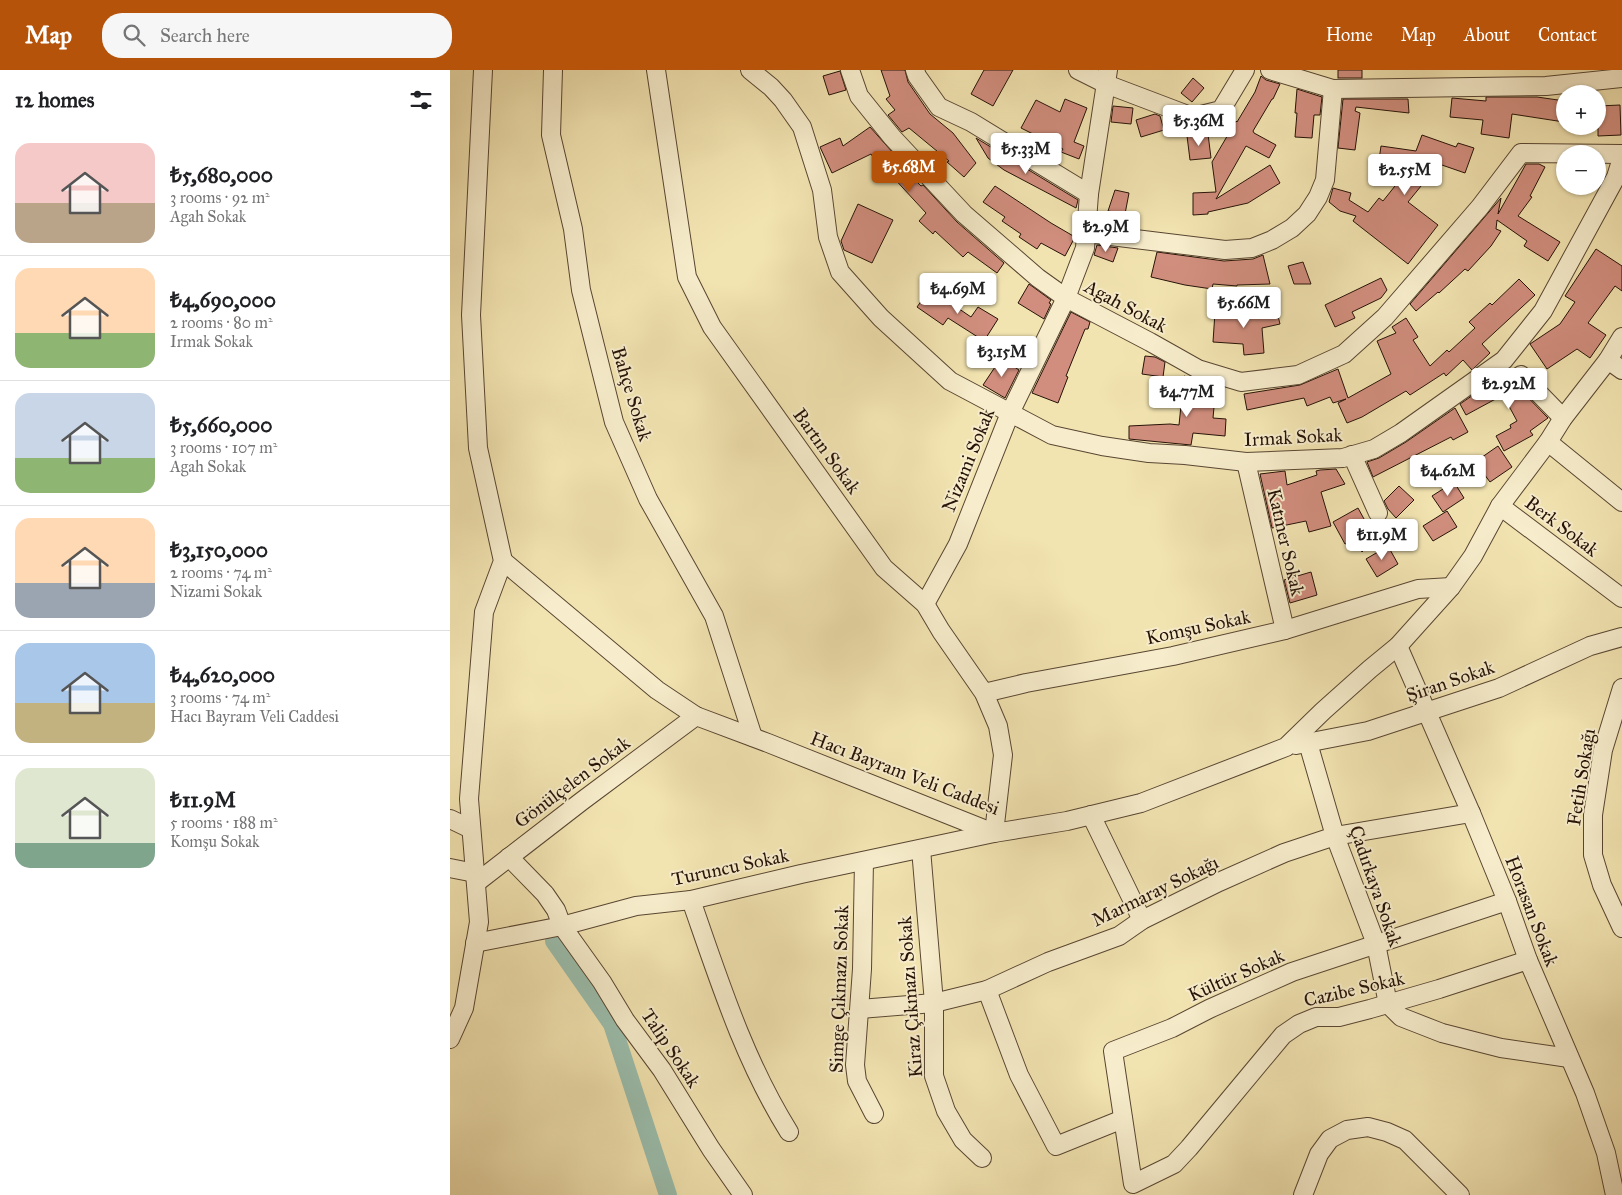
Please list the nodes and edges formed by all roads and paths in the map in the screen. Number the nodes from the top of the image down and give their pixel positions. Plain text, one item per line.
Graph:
1 (483, 70) edge
2 (553, 70) edge
3 (656, 70) edge
4 (750, 70) edge
5 (850, 70) edge
6 (915, 70) edge
7 (1078, 70) edge
8 (1245, 70) edge
9 (1270, 70) edge
10 (1107, 77) edge
11 (1622, 78) edge
12 (1333, 89) junction
13 (1622, 154) edge
14 (1622, 158) edge
15 (1089, 194) junction
16 (1086, 232) junction
17 (1066, 298) junction
18 (1622, 337) edge
19 (1615, 365) edge
20 (1521, 375) dead end
21 (1010, 413) junction
22 (1564, 418) junction
23 (1548, 442) junction
24 (1352, 455) junction
25 (1246, 462) junction
26 (1622, 502) edge
27 (1500, 506) junction
28 (1378, 513) dead end
29 (503, 561) junction
30 (1451, 587) junction
31 (1622, 598) edge
32 (925, 604) junction
33 (1285, 630) junction
34 (1622, 638) edge
35 (1398, 646) junction
36 (1622, 688) edge
37 (984, 693) junction
38 (1427, 711) junction
39 (696, 716) junction
40 (753, 737) junction
41 (1308, 743) junction
42 (1286, 748) junction
43 (1471, 812) junction
44 (1091, 815) junction
45 (450, 819) edge
46 (471, 829) junction
47 (994, 833) junction
48 (1335, 836) junction
49 (921, 849) junction
50 (509, 856) junction
51 (864, 861) junction
52 (450, 868) edge
53 (475, 878) junction
54 (691, 900) junction
55 (1507, 901) junction
56 (1142, 920) junction
57 (562, 926) junction
58 (1622, 928) edge
59 (475, 943) junction
60 (1376, 944) junction
61 (1528, 960) junction
62 (987, 990) junction
63 (934, 1002) junction
64 (1388, 1004) junction
65 (860, 1009) junction
66 (450, 1039) edge
67 (1569, 1058) junction
68 (874, 1114) dead end
69 (1123, 1119) junction
70 (789, 1132) dead end
71 (982, 1158) dead end
72 (1133, 1184) joint
73 (743, 1195) edge
74 (1303, 1195) edge
75 (1460, 1195) edge
76 (1615, 1195) edge

1 - 29 street
2 - 40 street, Bahçe Sokak
3 - 32 street, Bartın Sokak
4 - 21 street, Irmak Sokak
5 - 17 street, Agah Sokak
6 - 15 street
7 - 10 street
8 - 10 street
9 - 12 street
10 - 15 street, Nizami Sokak
11 - 12 street
12 - 16 street
13 - 17 street, Agah Sokak
14 - 24 street, Irmak Sokak
15 - 16 street, Nizami Sokak
16 - 17 street, Nizami Sokak
17 - 21 street, Nizami Sokak
18 - 19 street, Hacı Bayram Veli Caddesi
19 - 22 street, Hacı Bayram Veli Caddesi
20 - 22 street
21 - 25 street, Irmak Sokak
21 - 32 street, Nizami Sokak
22 - 23 street, Hacı Bayram Veli Caddesi
23 - 26 street
23 - 27 street, Hacı Bayram Veli Caddesi
24 - 25 street, Irmak Sokak
24 - 28 street
25 - 33 street, Katmer Sokak
27 - 30 street, Hacı Bayram Veli Caddesi
27 - 31 street, Berk Sokak
29 - 39 street, Hacı Bayram Veli Caddesi
29 - 46 street
30 - 33 street, Komşu Sokak
30 - 35 street, Hacı Bayram Veli Caddesi
32 - 37 street, Bartın Sokak
33 - 37 street, Komşu Sokak
34 - 38 street, Şiran Sokak
35 - 38 street, Horasan Sokak
35 - 42 street, Hacı Bayram Veli Caddesi
36 - 58 street, Fetih Sokağı
37 - 47 street, Bartın Sokak
38 - 41 street, Şiran Sokak
38 - 43 street, Horasan Sokak
39 - 40 street, Hacı Bayram Veli Caddesi
39 - 50 street, Gönülçelen Sokak
40 - 47 street, Hacı Bayram Veli Caddesi
41 - 42 street, Şiran Sokak
41 - 48 street, Çadırkaya Sokak
42 - 44 street, Hacı Bayram Veli Caddesi
43 - 48 street, Marmaray Sokağı
43 - 55 street, Horasan Sokak
44 - 47 street, Hacı Bayram Veli Caddesi
44 - 56 street
45 - 46 street
46 - 53 street
47 - 49 street, Turuncu Sokak
48 - 56 street, Marmaray Sokağı
48 - 60 street, Çadırkaya Sokak
49 - 51 street, Turuncu Sokak
49 - 63 street, Kiraz Çıkmazı Sokak
50 - 53 street, Gönülçelen Sokak
50 - 57 street, Talip Sokak
51 - 54 street, Turuncu Sokak
51 - 65 street, Simge Çıkmazı Sokak
52 - 53 street
53 - 59 street
54 - 57 street, Turuncu Sokak
54 - 70 street
55 - 60 street, Kültür Sokak
55 - 61 street, Horasan Sokak
56 - 62 street, Marmaray Sokağı
57 - 59 street, Turuncu Sokak
57 - 73 street, Talip Sokak
59 - 66 street
60 - 64 street, Çadırkaya Sokak
60 - 69 street, Kültür Sokak
61 - 64 street, Cazibe Sokak
61 - 67 street, Horasan Sokak
62 - 63 street, Marmaray Sokağı
62 - 69 street
63 - 65 street, Marmaray Sokağı
63 - 71 street, Kiraz Çıkmazı Sokak
64 - 67 street
64 - 72 street, Cazibe Sokak
65 - 68 street, Simge Çıkmazı Sokak
67 - 76 street, Horasan Sokak
69 - 72 street, Kültür Sokak
74 - 75 street

